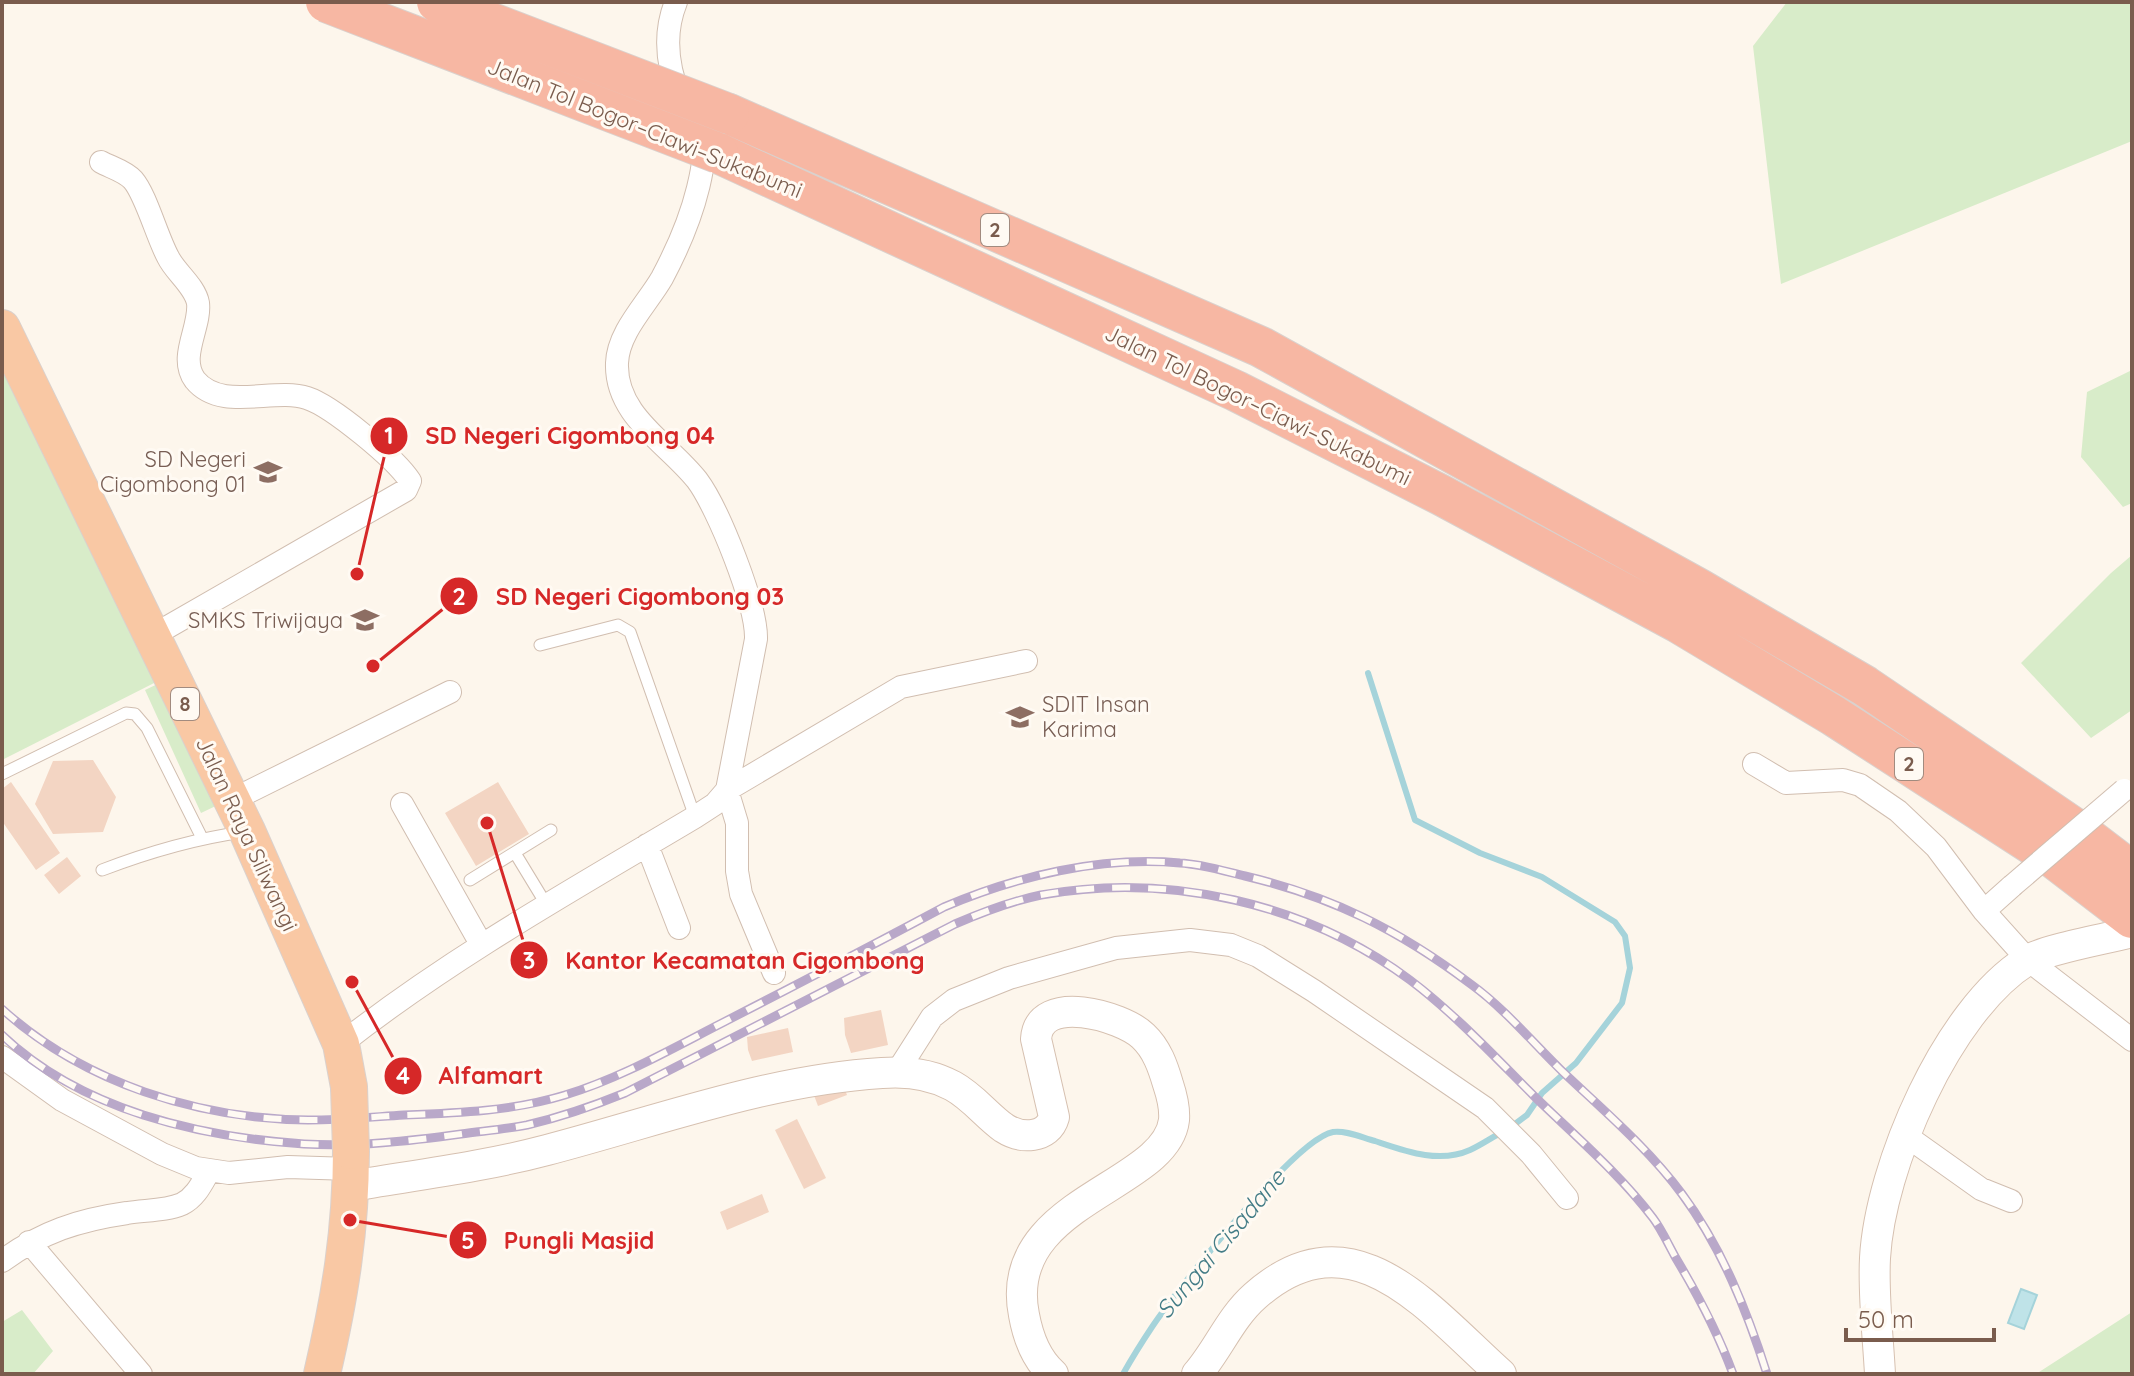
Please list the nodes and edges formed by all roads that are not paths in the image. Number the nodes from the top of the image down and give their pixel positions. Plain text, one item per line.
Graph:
1 (326, 2) edge
2 (437, 2) edge
3 (676, 2) edge
4 (101, 162) dead end
5 (2, 328) edge
6 (152, 636) junction
7 (540, 645) dead end
8 (1026, 661) dead end
9 (450, 692) dead end
10 (1754, 764) dead end
11 (2, 774) edge
12 (2128, 787) edge
13 (727, 790) junction
14 (402, 804) dead end
15 (240, 816) junction
16 (695, 817) junction
17 (551, 830) dead end
18 (202, 838) junction
19 (647, 845) junction
20 (515, 853) junction
21 (102, 870) dead end
22 (2132, 872) edge
23 (470, 880) dead end
24 (546, 904) junction
25 (1984, 911) junction
26 (2132, 918) edge
27 (679, 928) dead end
28 (2132, 932) edge
29 (481, 944) junction
30 (2032, 959) junction
31 (774, 973) dead end
32 (2132, 1040) edge
33 (341, 1044) junction
34 (2, 1057) edge
35 (897, 1072) junction
36 (1905, 1135) junction
37 (351, 1169) junction
38 (209, 1171) junction
39 (1567, 1198) dead end
40 (2011, 1201) dead end
41 (29, 1242) junction
42 (2, 1261) edge
43 (141, 1374) edge
44 (322, 1374) edge
45 (1053, 1374) edge
46 (1197, 1374) edge
47 (1501, 1374) edge
48 (1880, 1374) edge

1 - 26 highway, Jalan Tol Bogor–Ciawi–Sukabumi / 2, bridge
2 - 22 highway, Jalan Tol Bogor–Ciawi–Sukabumi / 2, bridge
3 - 13 street
4 - 6 street
5 - 6 highway, Jalan Raya Siliwangi / 8
6 - 15 highway, Jalan Raya Siliwangi / 8
7 - 16 lane
8 - 13 street
9 - 15 street
10 - 25 street
11 - 18 lane
12 - 25 street, bridge
13 - 16 street
13 - 31 street
14 - 29 street
15 - 18 lane
15 - 33 highway, Jalan Raya Siliwangi / 8
16 - 19 street
17 - 20 lane
18 - 21 lane
19 - 24 street
19 - 27 street
20 - 23 lane
20 - 24 lane
24 - 29 street
25 - 30 street
28 - 30 main road
29 - 33 street
30 - 32 street
30 - 36 main road
33 - 37 highway, Jalan Raya Siliwangi / 8, bridge
34 - 38 street
35 - 37 main road
35 - 39 street
35 - 45 main road
36 - 40 street
36 - 48 main road
37 - 38 street
37 - 44 highway, 8
38 - 41 street
41 - 42 street
41 - 43 street
46 - 47 main road

